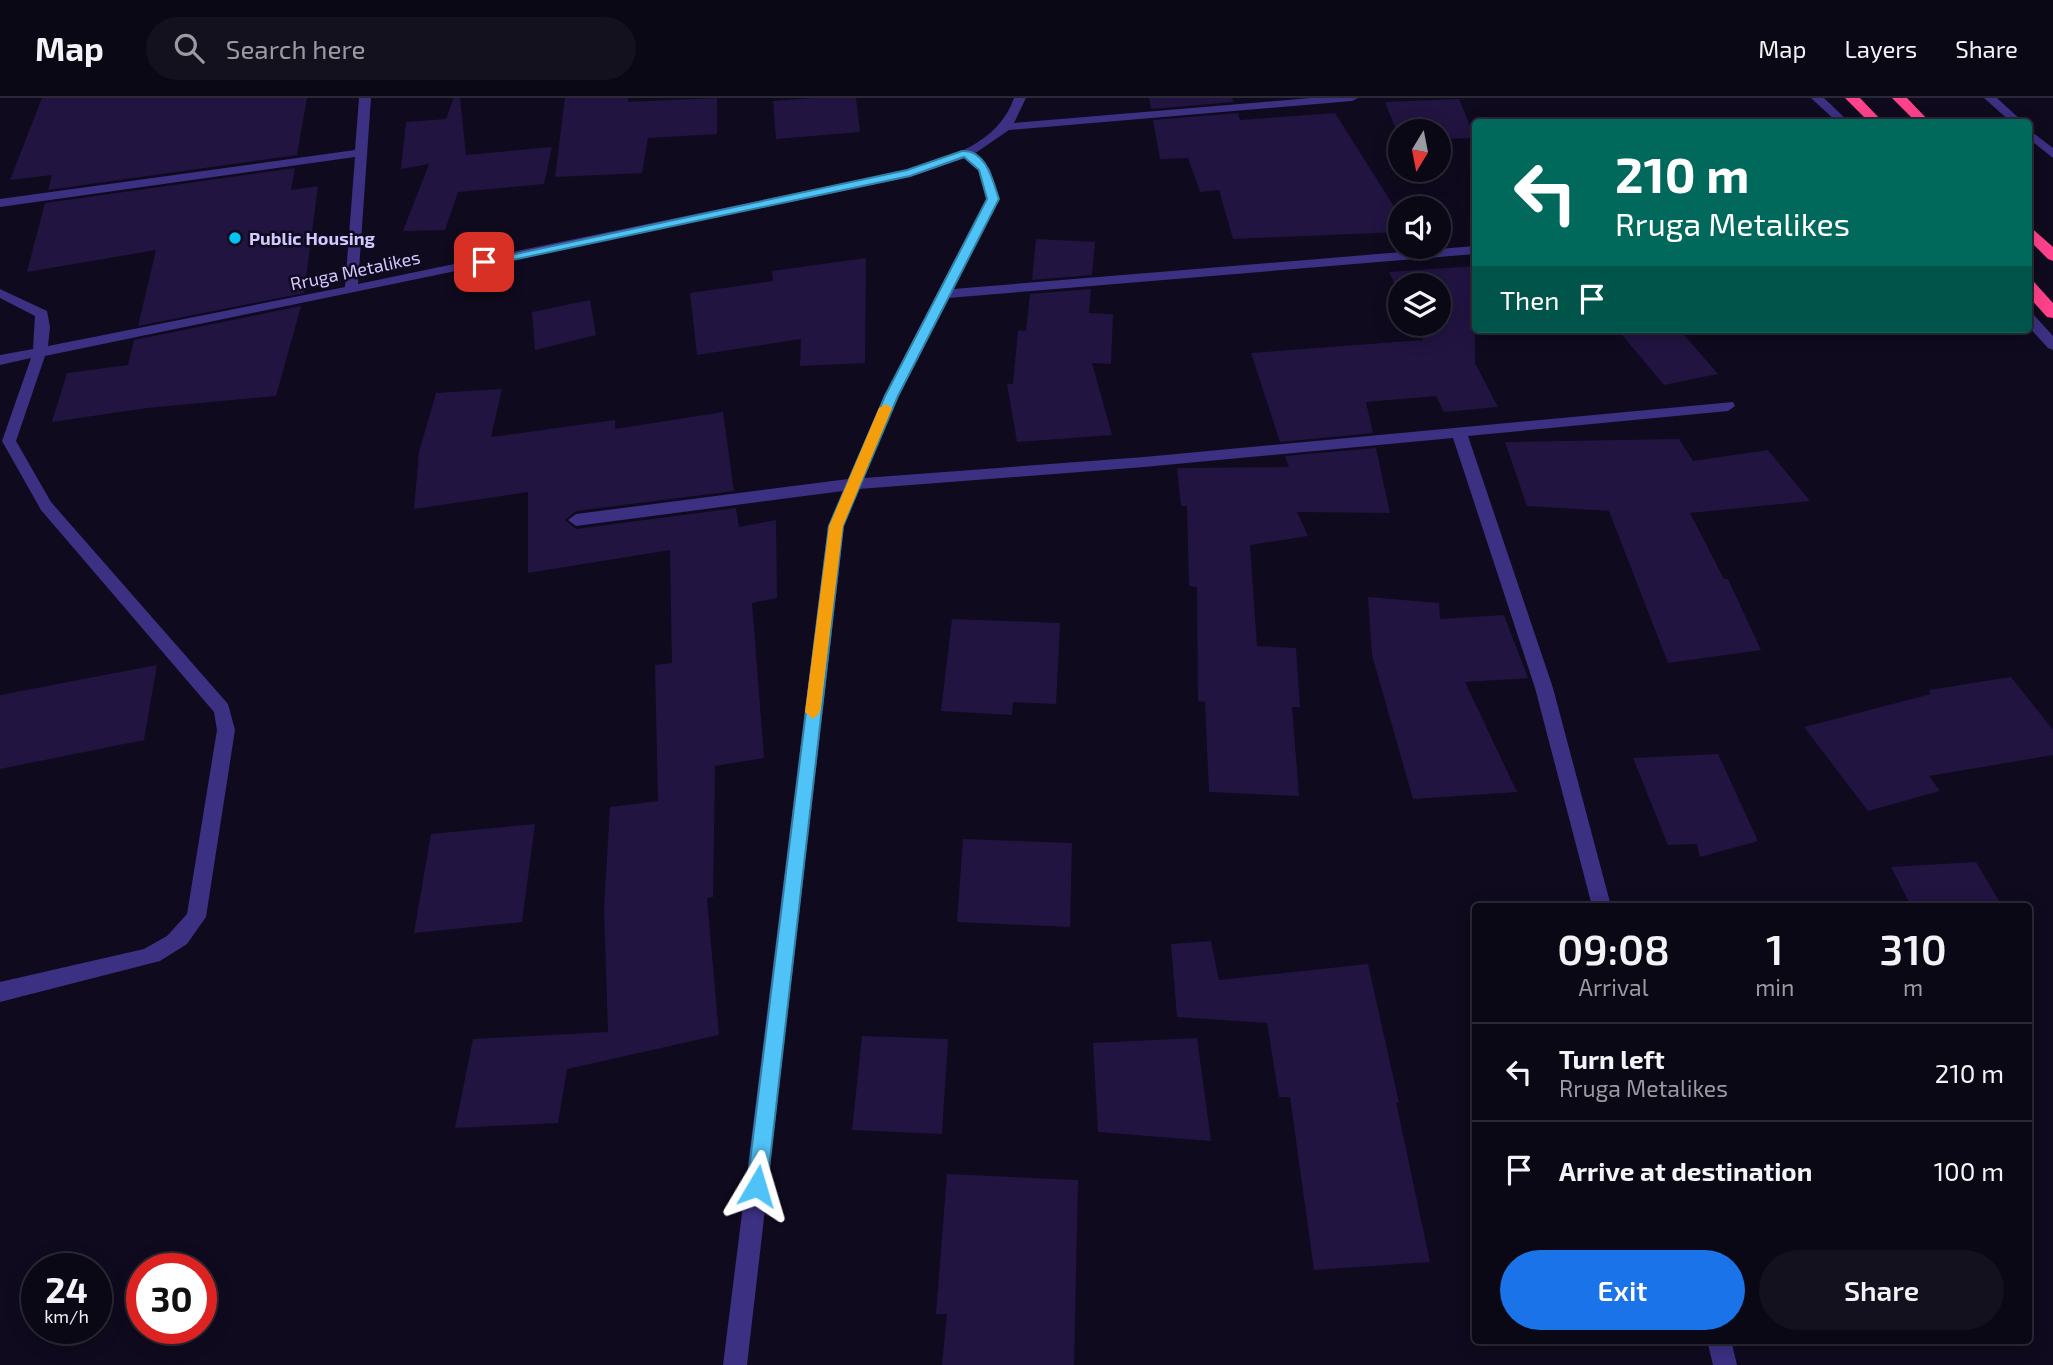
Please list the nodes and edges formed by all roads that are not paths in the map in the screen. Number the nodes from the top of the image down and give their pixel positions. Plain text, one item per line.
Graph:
1 (365, 98) edge
2 (1020, 98) edge
3 (1352, 98) edge
4 (1817, 98) edge
5 (1852, 98) edge
6 (1899, 98) edge
7 (1990, 98) edge
8 (1840, 119) edge
9 (1873, 119) edge
10 (1920, 119) edge
11 (2014, 119) edge
12 (1005, 127) junction
13 (2032, 136) edge
14 (360, 153) junction
15 (966, 153) junction
16 (2053, 154) edge
17 (0, 203) edge
18 (2032, 234) edge
19 (1472, 250) edge
20 (2053, 256) edge
21 (351, 290) junction
22 (2032, 290) edge
23 (0, 293) edge
24 (944, 294) junction
25 (2053, 313) edge
26 (2032, 321) edge
27 (2053, 345) edge
28 (37, 353) junction
29 (0, 360) edge
30 (1728, 406) dead end
31 (1459, 432) junction
32 (853, 484) junction
33 (576, 520) dead end
34 (1601, 903) edge
35 (0, 992) edge
36 (1720, 1344) edge
37 (735, 1365) edge
38 (1725, 1365) edge

1 - 14 street
2 - 12 street, Rruga Metalikes
3 - 12 street
4 - 8 street
5 - 9 highway
6 - 10 highway
7 - 11 street
12 - 15 street, Rruga Metalikes
13 - 16 street
14 - 17 street
14 - 21 street
15 - 21 street, Rruga Metalikes
15 - 24 street
18 - 20 highway
19 - 24 street
21 - 28 street, Rruga Metalikes
22 - 25 highway
23 - 28 street
24 - 32 street
26 - 27 street
28 - 29 street, Rruga Metalikes
28 - 35 street
30 - 31 street
31 - 32 street
31 - 34 street
32 - 33 street
32 - 37 street
36 - 38 street

